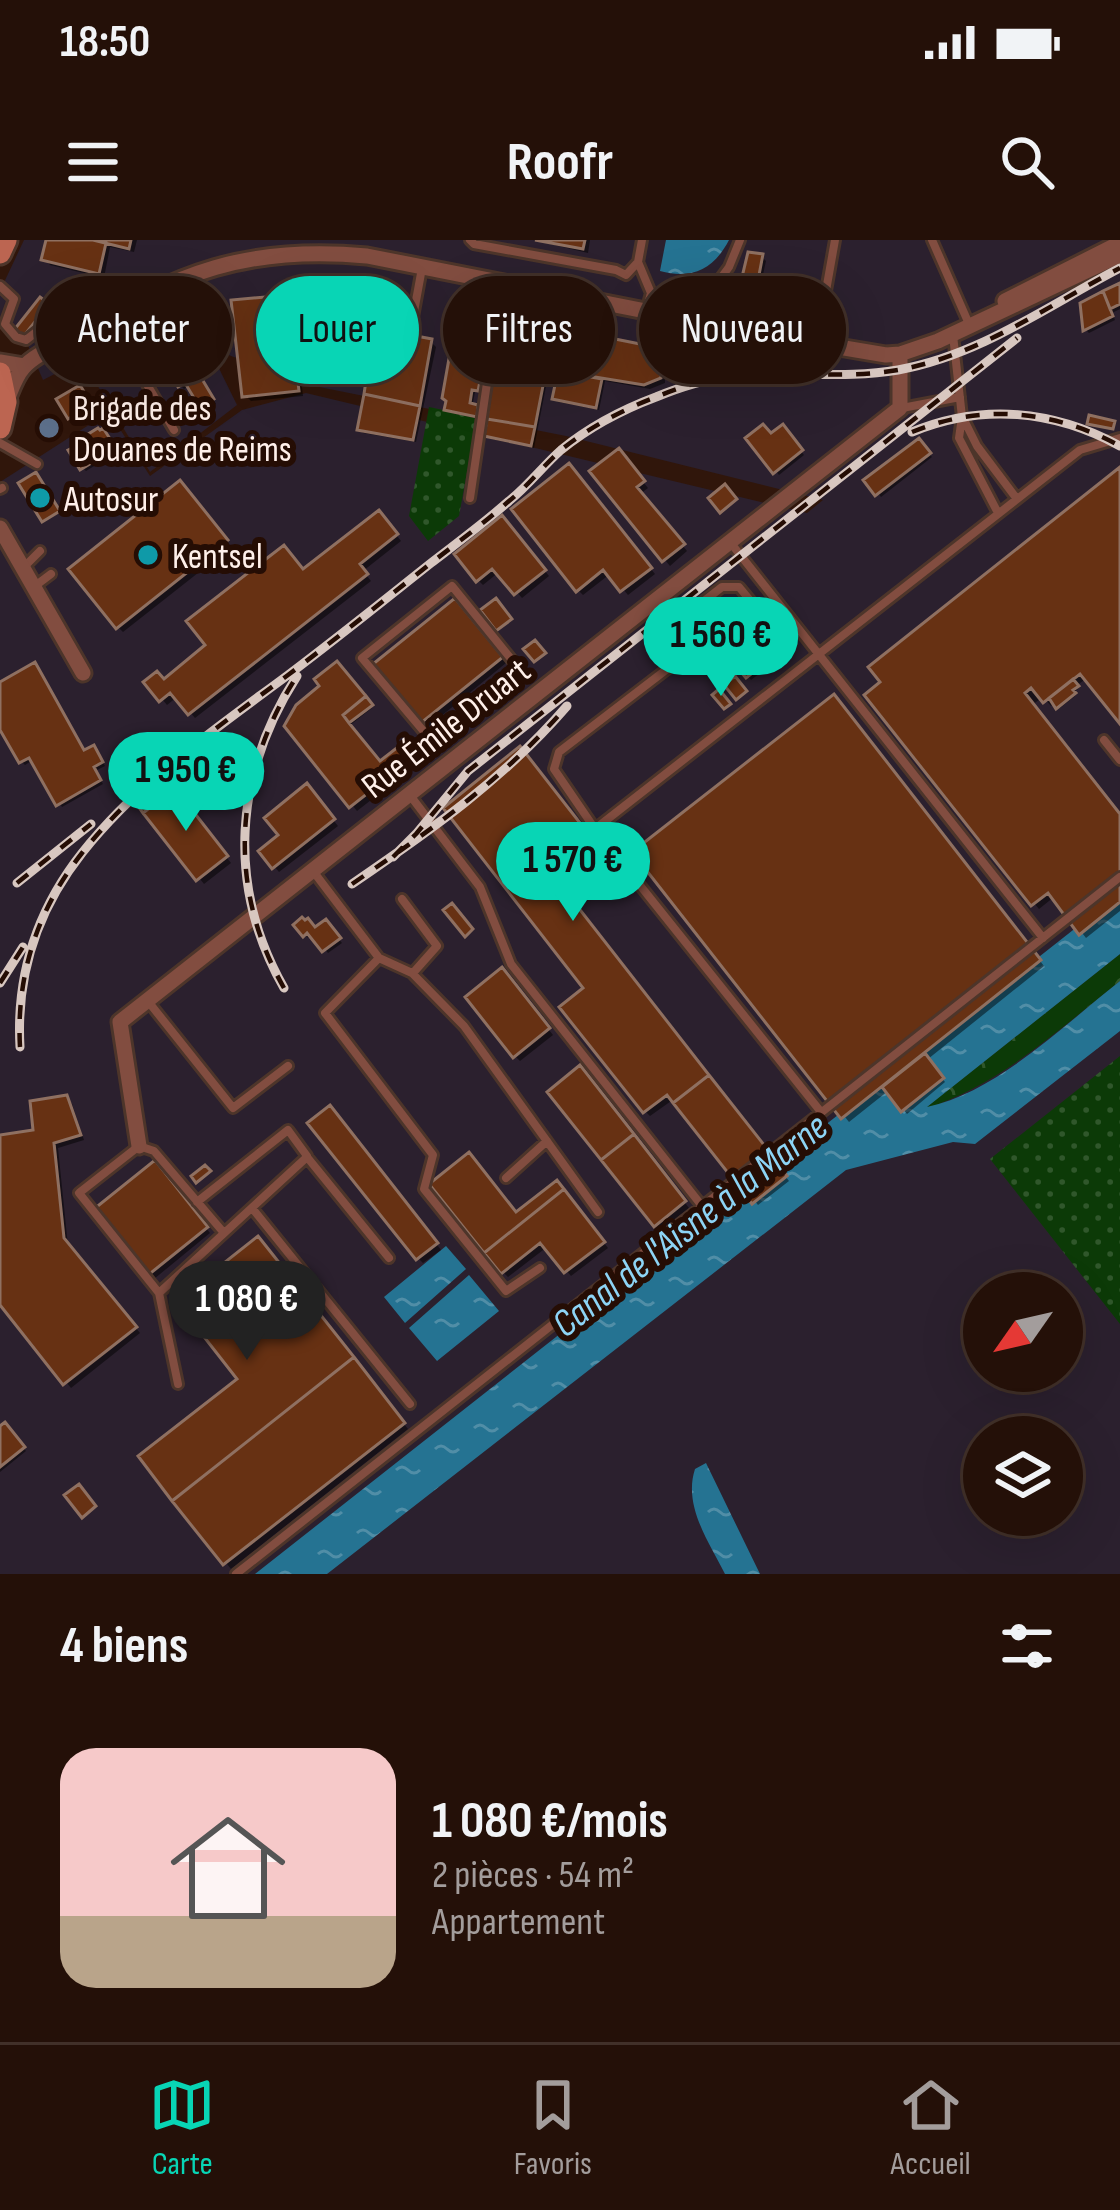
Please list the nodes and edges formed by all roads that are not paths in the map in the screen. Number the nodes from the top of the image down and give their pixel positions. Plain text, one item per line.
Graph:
1 (6, 240) edge
2 (470, 240) edge
3 (642, 240) edge
4 (740, 240) edge
5 (835, 240) edge
6 (932, 240) edge
7 (1120, 243) edge
8 (0, 253) edge
9 (1120, 255) edge
10 (638, 262) junction
11 (422, 266) junction
12 (186, 276) edge
13 (473, 276) edge
14 (644, 276) edge
15 (722, 276) edge
16 (829, 276) edge
17 (419, 283) edge
18 (0, 286) edge
19 (970, 325) junction
20 (36, 332) edge
21 (953, 334) junction
22 (846, 350) edge
23 (901, 354) junction
24 (36, 359) edge
25 (0, 362) edge
26 (24, 366) junction
27 (0, 374) edge
28 (147, 384) edge
29 (487, 384) edge
30 (960, 397) junction
31 (6, 401) junction
32 (900, 408) junction
33 (962, 417) junction
34 (0, 428) edge
35 (174, 430) dead end
36 (1120, 438) edge
37 (0, 443) edge
38 (38, 464) dead end
39 (470, 497) dead end
40 (1017, 499) junction
41 (998, 513) junction
42 (2, 536) edge
43 (730, 541) junction
44 (40, 550) dead end
45 (23, 568) junction
46 (51, 574) dead end
47 (34, 587) junction
48 (819, 653) junction
49 (675, 663) junction
50 (86, 677) dead end
51 (482, 701) junction
52 (498, 722) junction
53 (1104, 740) dead end
54 (1120, 760) edge
55 (409, 794) junction
56 (596, 829) junction
57 (312, 870) junction
58 (1120, 877) edge
59 (402, 899) dead end
60 (1043, 938) junction
61 (379, 958) junction
62 (412, 973) junction
63 (147, 1000) junction
64 (288, 1066) dead end
65 (821, 1112) junction
66 (547, 1141) junction
67 (140, 1146) junction
68 (308, 1157) junction
69 (506, 1178) dead end
70 (197, 1202) junction
71 (702, 1206) junction
72 (252, 1208) junction
73 (598, 1212) dead end
74 (224, 1233) junction
75 (389, 1258) dead end
76 (540, 1268) dead end
77 (158, 1293) junction
78 (178, 1384) dead end
79 (410, 1404) dead end
80 (236, 1574) edge

1 - 8 street
2 - 10 lane
3 - 10 lane
4 - 15 lane
5 - 16 lane
6 - 19 lane
7 - 19 street
9 - 19 street
10 - 14 lane
11 - 12 street
11 - 13 street
11 - 17 lane
18 - 20 lane
19 - 21 street
21 - 23 street
21 - 30 lane
22 - 23 street
23 - 32 street
24 - 26 street
25 - 26 street
26 - 31 street
27 - 31 street
28 - 35 lane
29 - 39 lane
30 - 32 lane
30 - 33 lane
31 - 34 street
32 - 43 street, Rue Émile Druart
33 - 40 lane
33 - 41 lane
36 - 40 lane
37 - 38 lane
40 - 41 lane
41 - 48 lane
42 - 45 street
43 - 48 lane
43 - 52 street, Rue Émile Druart
44 - 45 lane
45 - 47 street
46 - 47 lane
47 - 50 street
48 - 56 lane
48 - 60 lane
49 - 49 lane
49 - 56 lane
51 - 51 lane
51 - 52 lane
52 - 55 street, Rue Émile Druart
53 - 54 lane
55 - 57 street, Rue Émile Druart
55 - 71 lane
56 - 65 lane
57 - 61 lane
57 - 63 street, Rue Émile Druart
58 - 60 lane
59 - 62 lane
60 - 65 lane
61 - 62 lane
61 - 76 lane
62 - 66 lane
63 - 64 lane
63 - 67 street, Rue Émile Druart
65 - 71 lane
66 - 69 lane
66 - 73 lane
67 - 70 lane
67 - 77 lane
68 - 70 lane
68 - 72 lane
68 - 75 lane
70 - 74 lane
71 - 80 lane
72 - 74 lane
72 - 79 lane
74 - 77 lane
77 - 78 lane

